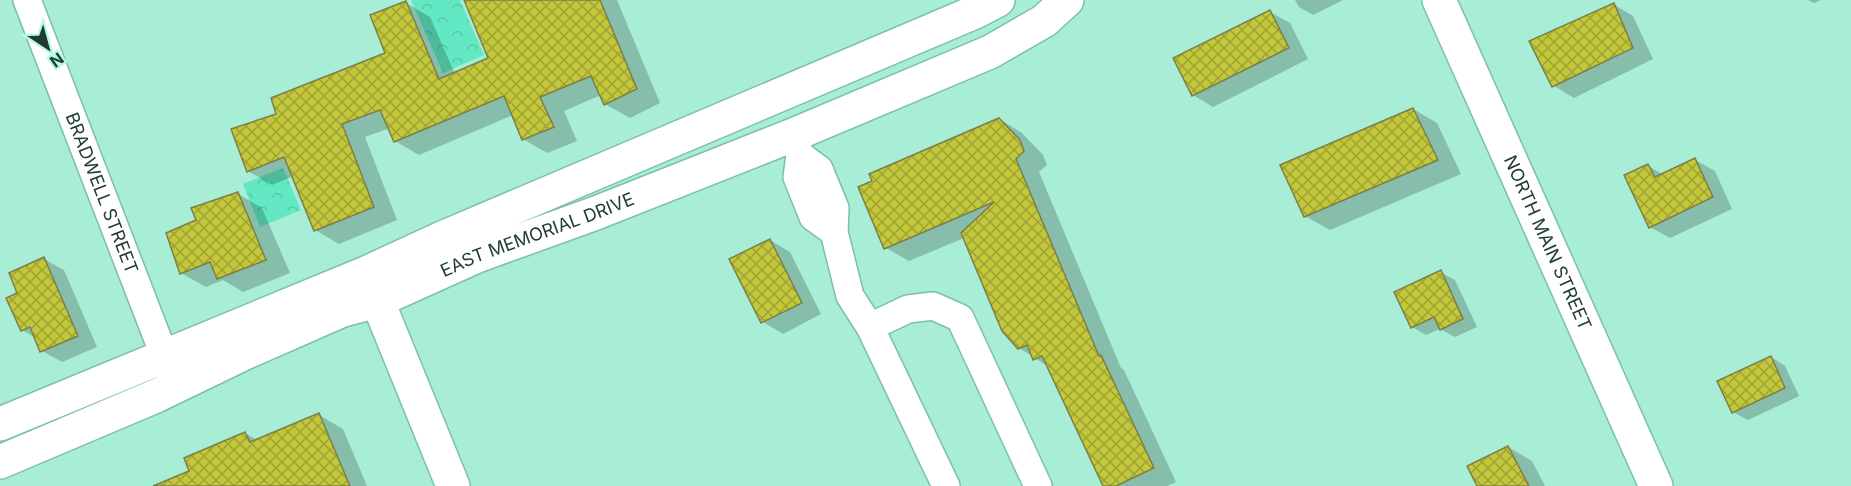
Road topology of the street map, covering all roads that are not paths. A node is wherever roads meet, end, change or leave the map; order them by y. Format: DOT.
graph roads {
  1 [pos="27,0"];
  2 [pos="998,0"];
  3 [pos="1067,0"];
  4 [pos="1439,0"];
  5 [pos="797,145"];
  6 [pos="372,287"];
  7 [pos="870,327"];
  8 [pos="165,355"];
  9 [pos="174,388"];
  10 [pos="0,424"];
  11 [pos="0,462"];
  12 [pos="453,486"];
  13 [pos="946,486"];
  14 [pos="1038,486"];
  15 [pos="1656,486"];
  1 -- 8 [label="street, BRADWELL STREET"];
  2 -- 6 [label="main road, EAST MEMORIAL DRIVE"];
  3 -- 5 [label="main road, EAST MEMORIAL DRIVE"];
  4 -- 15 [label="main road, NORTH MAIN STREET"];
  5 -- 6 [label="main road, EAST MEMORIAL DRIVE"];
  5 -- 7 [label="street"];
  6 -- 8 [label="main road, EAST MEMORIAL DRIVE"];
  6 -- 9 [label="main road, EAST MEMORIAL DRIVE"];
  6 -- 12 [label="main road"];
  7 -- 13 [label="street"];
  7 -- 14 [label="street"];
  8 -- 9 [label="street, BRADWELL STREET"];
  8 -- 10 [label="main road, EAST MEMORIAL DRIVE"];
  9 -- 11 [label="main road, EAST MEMORIAL DRIVE"];
}
